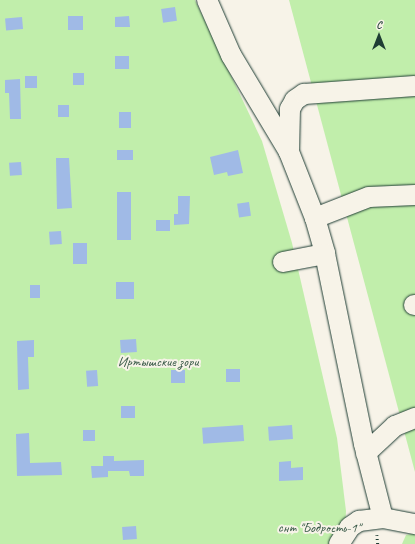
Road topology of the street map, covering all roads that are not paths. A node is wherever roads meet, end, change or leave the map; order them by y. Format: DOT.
graph roads {
  1 [pos="207,0"];
  2 [pos="415,86"];
  3 [pos="289,152"];
  4 [pos="415,195"];
  5 [pos="315,218"];
  6 [pos="325,254"];
  7 [pos="283,262"];
  8 [pos="415,418"];
  9 [pos="366,453"];
  10 [pos="383,518"];
  11 [pos="415,524"];
  12 [pos="339,544"];
  1 -- 3 [label="street"];
  2 -- 3 [label="street"];
  3 -- 5 [label="street"];
  4 -- 5 [label="street"];
  5 -- 6 [label="street"];
  6 -- 7 [label="street"];
  6 -- 9 [label="street"];
  8 -- 9 [label="street"];
  9 -- 10 [label="street"];
  10 -- 11 [label="street"];
  10 -- 12 [label="street"];
}
